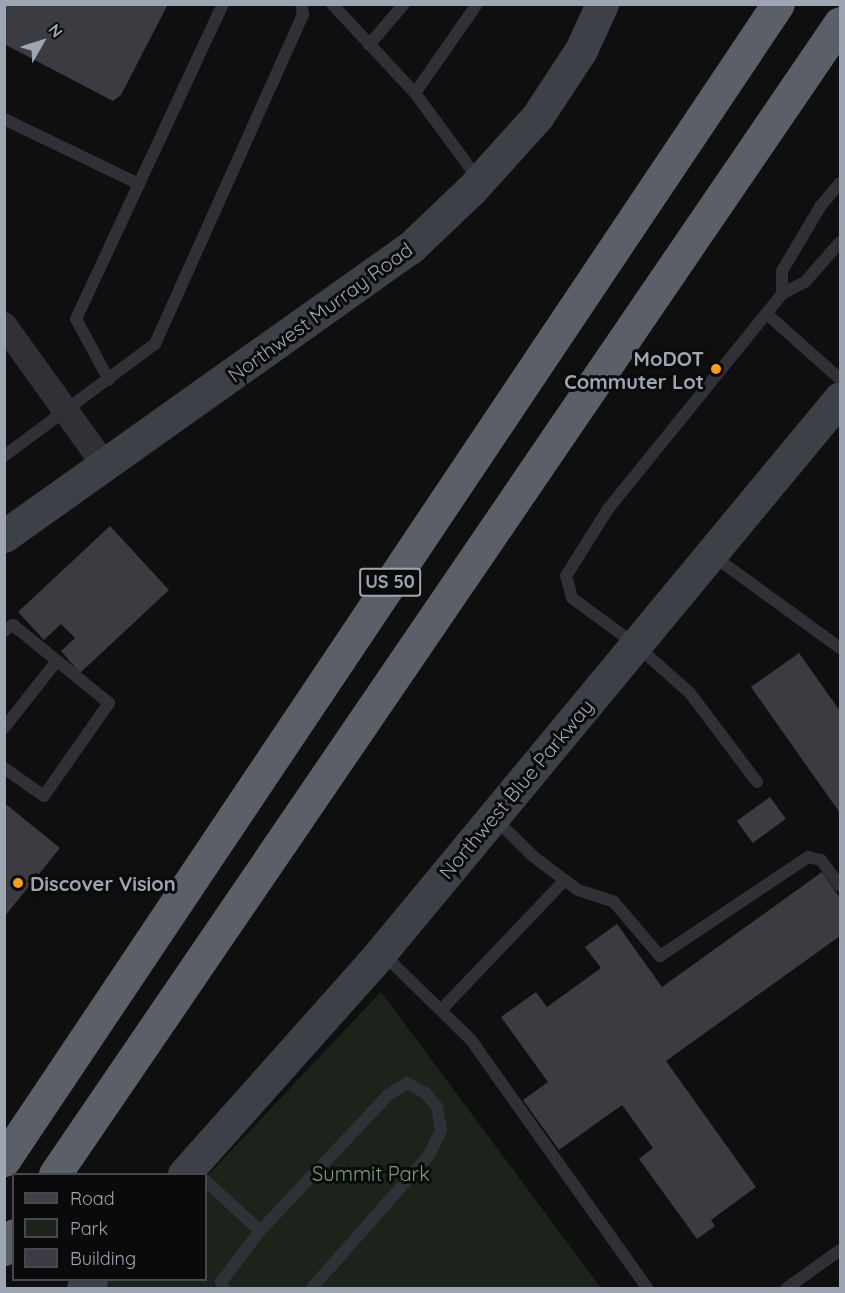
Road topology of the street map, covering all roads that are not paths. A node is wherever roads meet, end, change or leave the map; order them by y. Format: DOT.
graph roads {
  1 [pos="223,4"];
  2 [pos="301,4"];
  3 [pos="332,4"];
  4 [pos="404,4"];
  5 [pos="477,4"];
  6 [pos="602,4"];
  7 [pos="768,4"];
  8 [pos="778,4"];
  9 [pos="840,24"];
  10 [pos="752,40"];
  11 [pos="369,45"];
  12 [pos="415,93"];
  13 [pos="4,119"];
  14 [pos="480,180"];
  15 [pos="840,183"];
  16 [pos="139,184"];
  17 [pos="840,242"];
  18 [pos="782,294"];
  19 [pos="768,315"];
  20 [pos="4,325"];
  21 [pos="840,379"];
  22 [pos="109,380"];
  23 [pos="840,398"];
  24 [pos="66,412"];
  25 [pos="4,456"];
  26 [pos="104,464"];
  27 [pos="4,536"];
  28 [pos="711,554"];
  29 [pos="4,631"];
  30 [pos="636,645"];
  31 [pos="840,648"];
  32 [pos="56,662"];
  33 [pos="4,728"];
  34 [pos="4,768"];
  35 [pos="757,782"];
  36 [pos="493,817"];
  37 [pos="565,880"];
  38 [pos="840,886"];
  39 [pos="381,952"];
  40 [pos="441,1009"];
  41 [pos="4,1160"];
  42 [pos="57,1173"];
  43 [pos="196,1173"];
  44 [pos="207,1185"];
  45 [pos="260,1232"];
  46 [pos="840,1250"];
  47 [pos="224,1288"];
  48 [pos="312,1288"];
  49 [pos="647,1288"];
  50 [pos="787,1288"];
  1 -- 16 [label="lane"];
  2 -- 22 [label="lane"];
  3 -- 11 [label="lane"];
  4 -- 11 [label="lane"];
  5 -- 12 [label="lane"];
  6 -- 14 [label="street, Northwest Murray Road"];
  7 -- 10 [label="highway"];
  8 -- 10 [label="highway, US 50"];
  9 -- 42 [label="highway, US 50"];
  10 -- 41 [label="highway, US 50"];
  11 -- 12 [label="lane"];
  12 -- 14 [label="lane"];
  13 -- 16 [label="lane"];
  14 -- 26 [label="street, Northwest Murray Road"];
  15 -- 18 [label="lane"];
  16 -- 22 [label="lane"];
  17 -- 18 [label="lane"];
  18 -- 19 [label="lane"];
  19 -- 21 [label="lane"];
  19 -- 30 [label="lane"];
  20 -- 24 [label="street"];
  22 -- 24 [label="lane"];
  23 -- 28 [label="street, Northwest Blue Parkway"];
  24 -- 25 [label="lane"];
  24 -- 26 [label="street"];
  26 -- 27 [label="street, Northwest Murray Road"];
  28 -- 30 [label="street, Northwest Blue Parkway"];
  28 -- 31 [label="lane"];
  29 -- 32 [label="lane"];
  30 -- 35 [label="lane"];
  30 -- 36 [label="street, Northwest Blue Parkway"];
  32 -- 33 [label="lane"];
  32 -- 34 [label="lane"];
  36 -- 37 [label="lane"];
  36 -- 39 [label="street, Northwest Blue Parkway"];
  37 -- 38 [label="lane"];
  37 -- 40 [label="lane"];
  39 -- 40 [label="lane"];
  39 -- 43 [label="street, Northwest Blue Parkway"];
  40 -- 49 [label="lane"];
  44 -- 45 [label="lane"];
  45 -- 47 [label="lane"];
  45 -- 48 [label="lane"];
  46 -- 50 [label="lane"];
}
